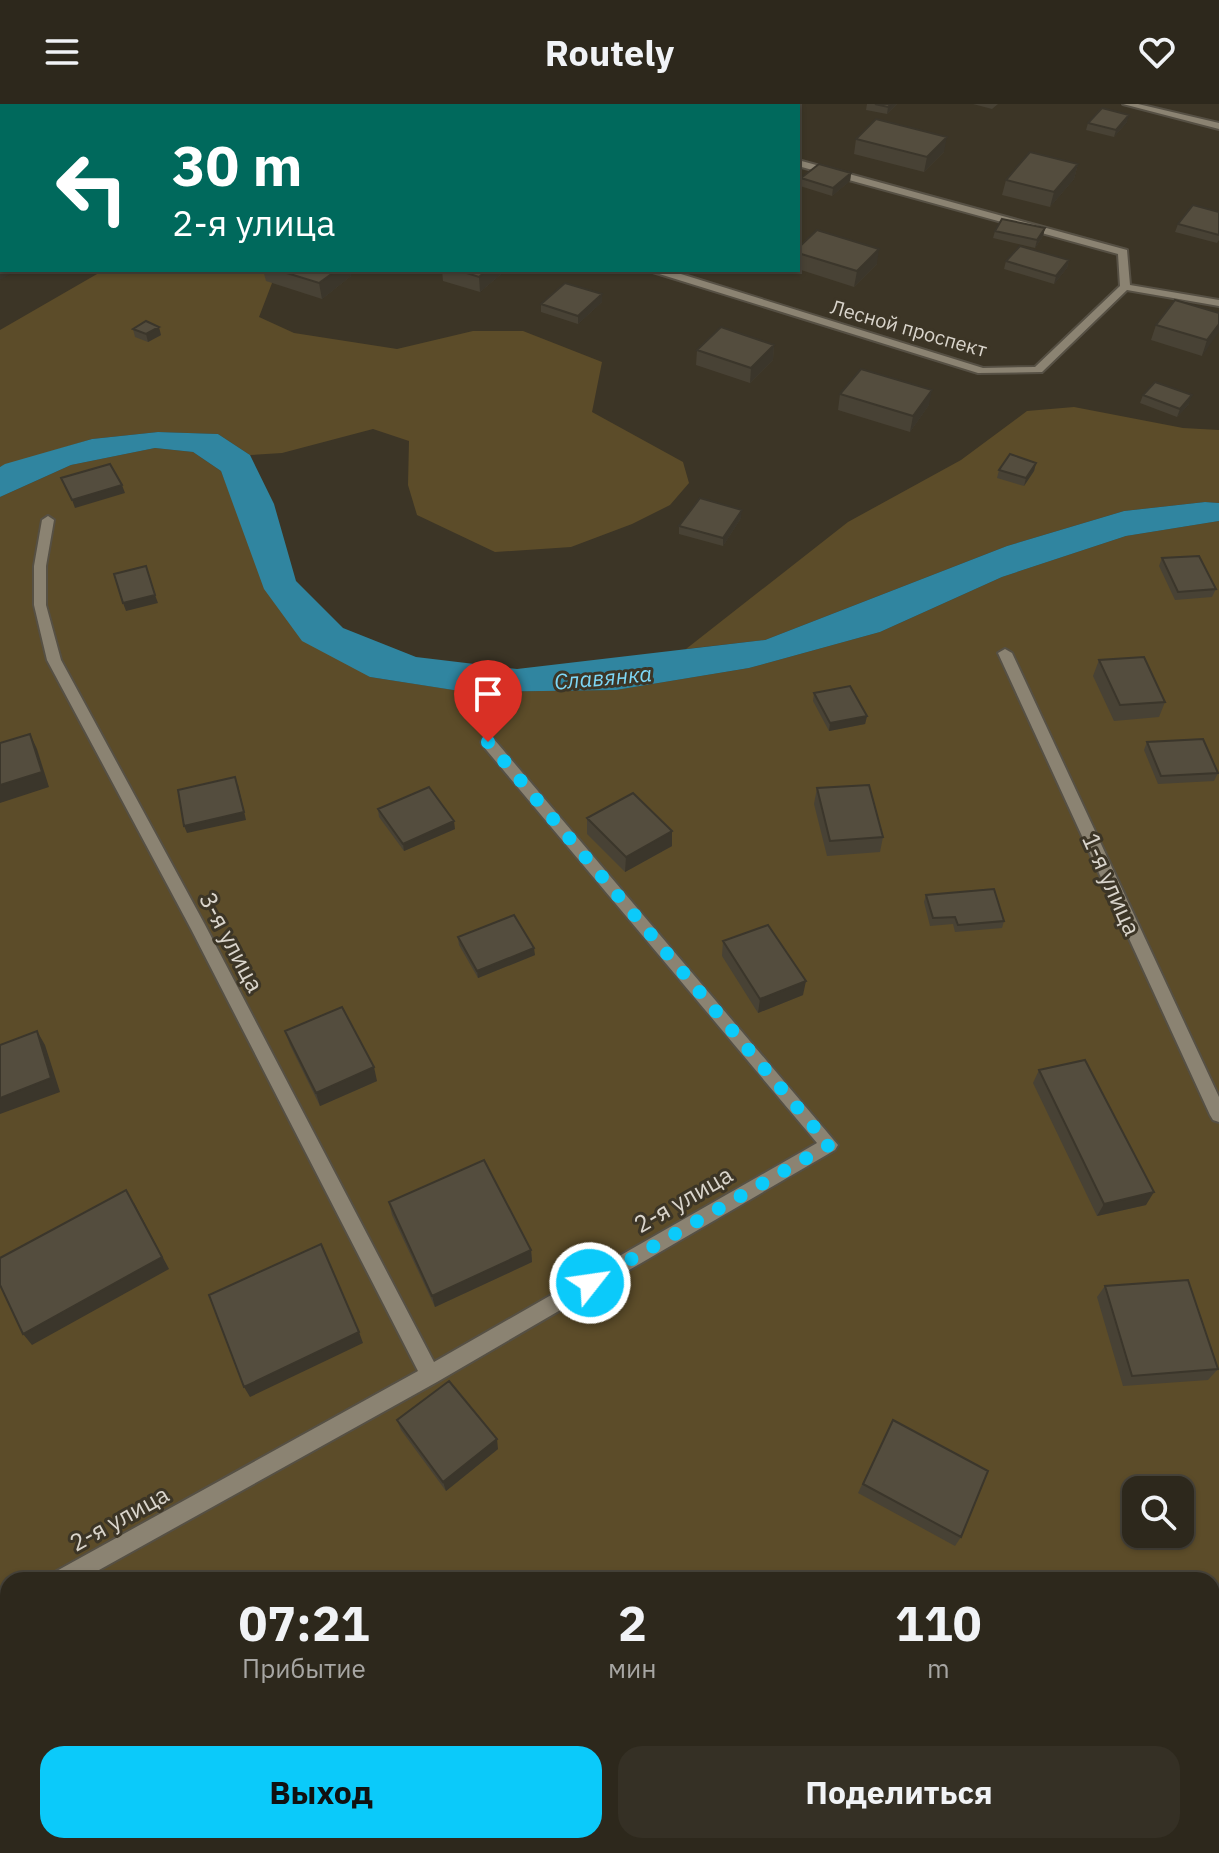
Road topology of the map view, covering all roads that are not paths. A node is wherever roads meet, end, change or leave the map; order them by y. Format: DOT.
graph roads {
  1 [pos="1127,104"];
  2 [pos="1219,126"];
  3 [pos="800,164"];
  4 [pos="663,272"];
  5 [pos="1125,287"];
  6 [pos="1219,303"];
  7 [pos="48,520"];
  8 [pos="1005,653"];
  9 [pos="488,742"];
  10 [pos="1219,1115"];
  11 [pos="430,1375"];
  12 [pos="74,1572"];
  1 -- 2 [label="street"];
  3 -- 5 [label="street"];
  4 -- 5 [label="street, Лесной проспект"];
  5 -- 6 [label="street"];
  7 -- 11 [label="street, 3-я улица"];
  8 -- 10 [label="street, 1-я улица"];
  9 -- 11 [label="street, 2-я улица"];
  11 -- 12 [label="street, 2-я улица"];
}
